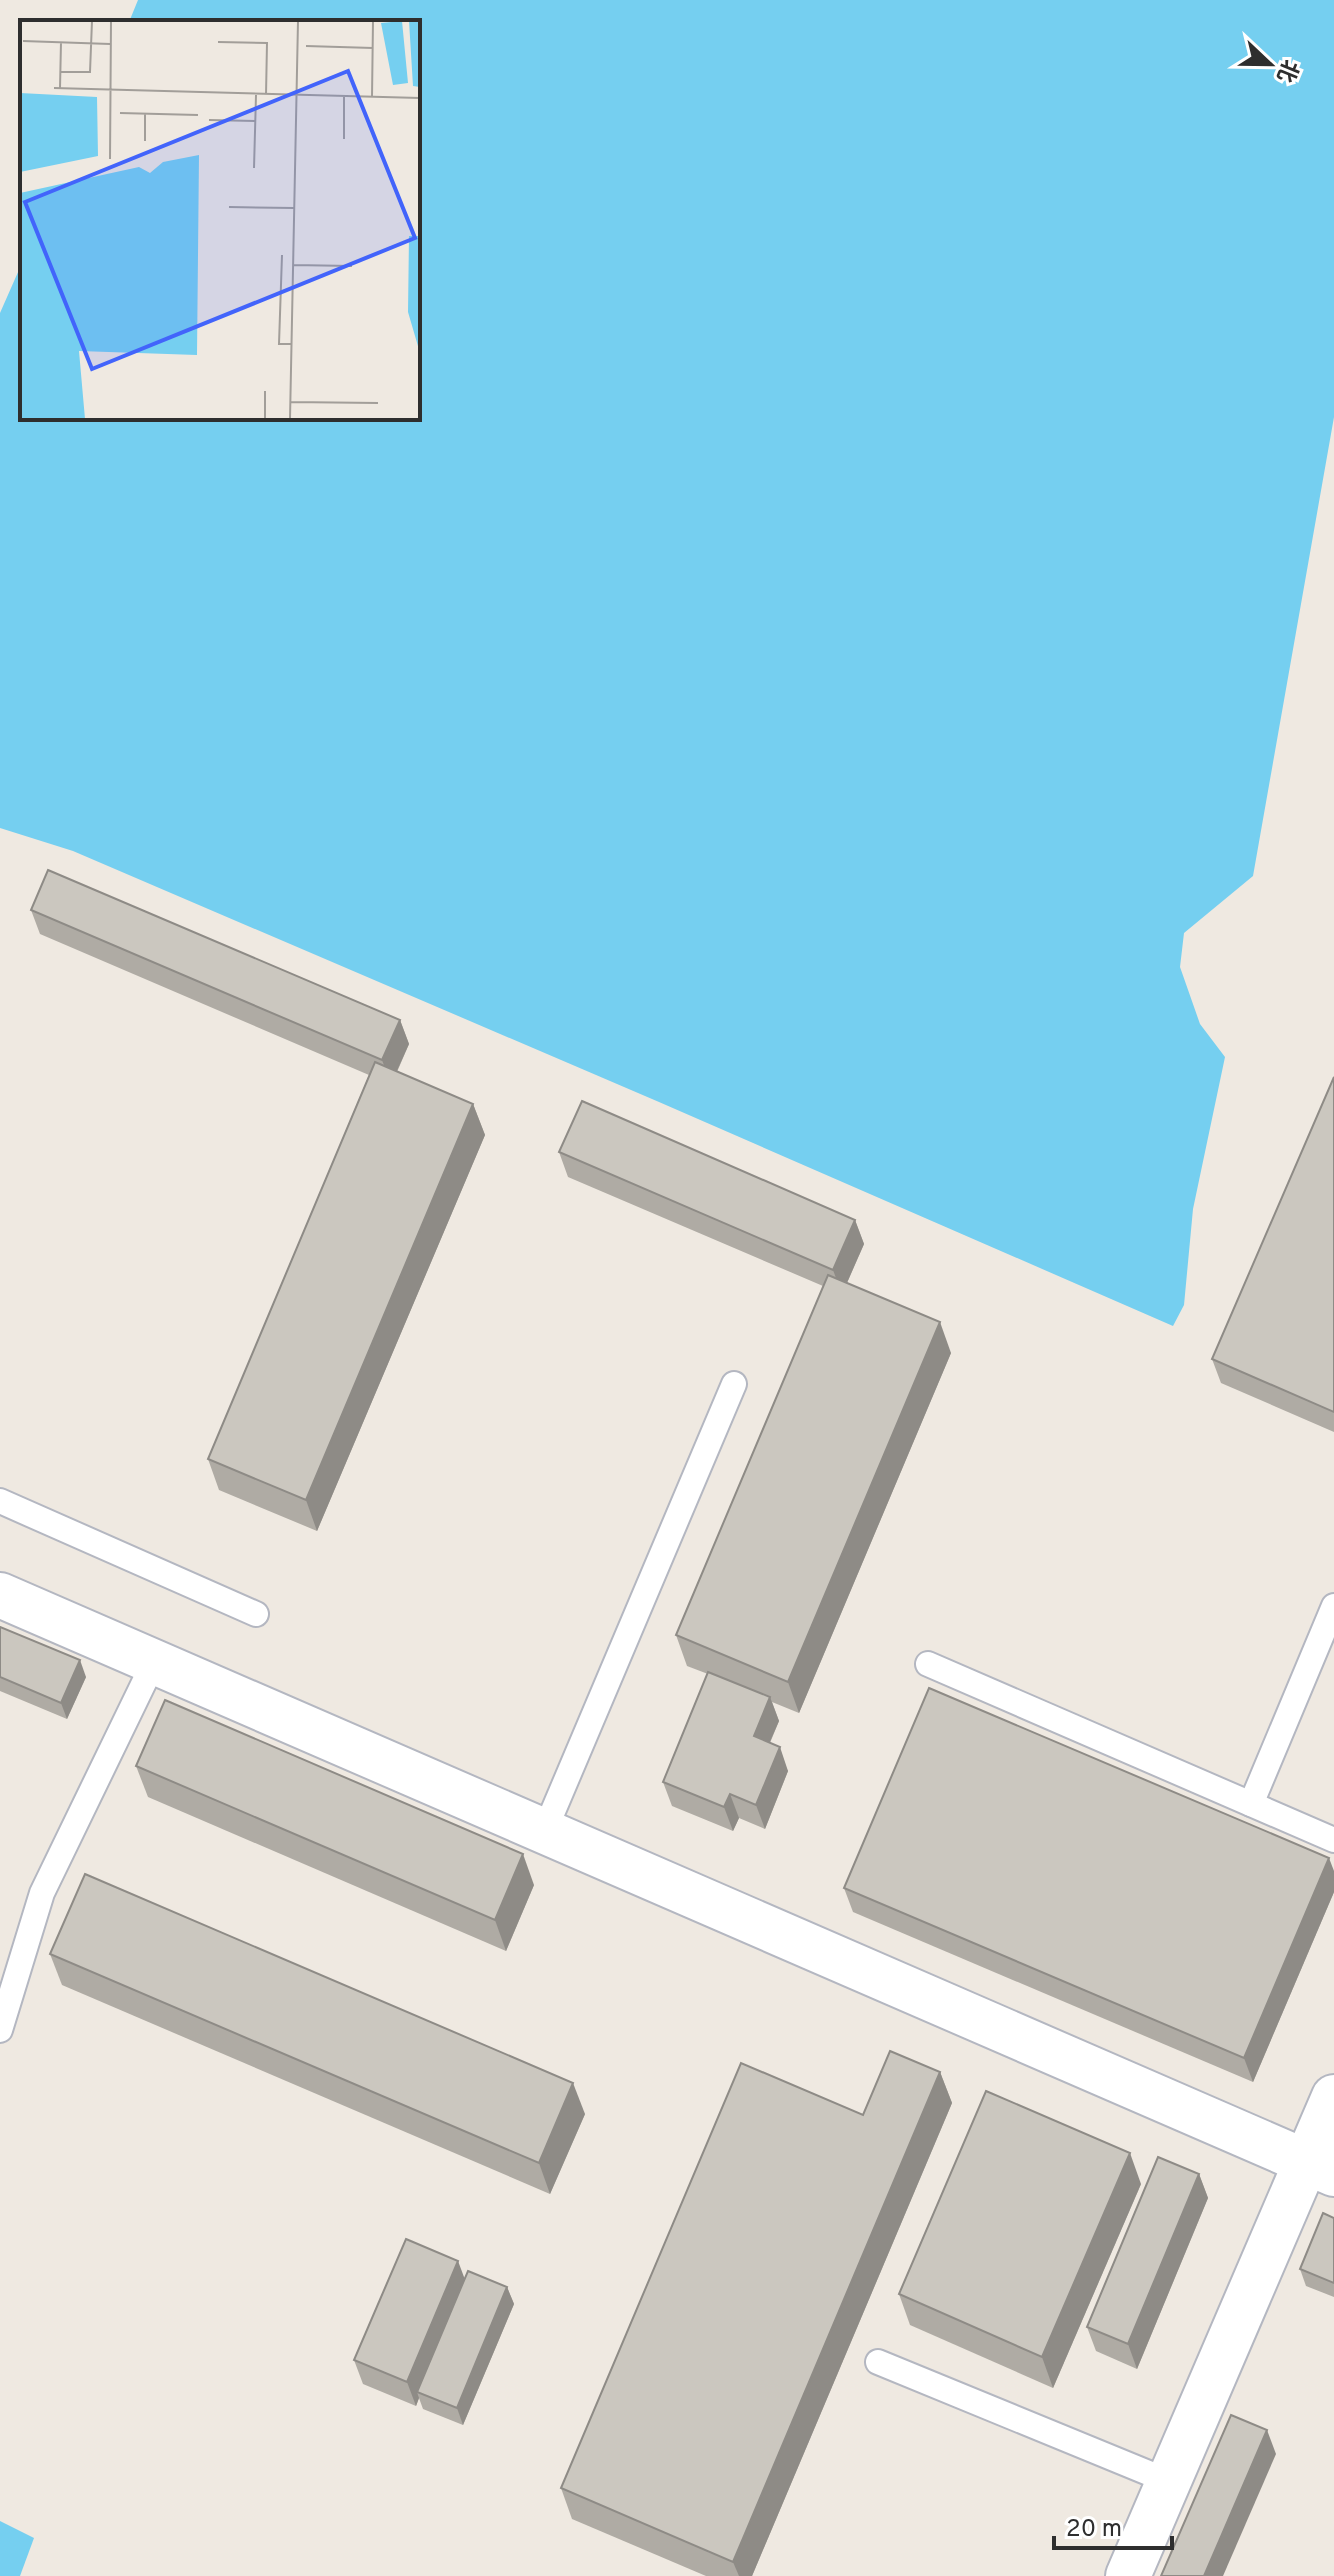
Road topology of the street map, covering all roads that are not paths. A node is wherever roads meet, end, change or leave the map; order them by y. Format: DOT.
graph roads {
  1 [pos="734,1384"];
  2 [pos="0,1501"];
  3 [pos="0,1595"];
  4 [pos="1334,1606"];
  5 [pos="256,1614"];
  6 [pos="154,1662"];
  7 [pos="928,1664"];
  8 [pos="1251,1804"];
  9 [pos="545,1830"];
  10 [pos="1334,1840"];
  11 [pos="0,2030"];
  12 [pos="1334,2097"];
  13 [pos="1320,2168"];
  14 [pos="878,2362"];
  15 [pos="1168,2481"];
  16 [pos="1128,2576"];
  1 -- 9 [label="lane"];
  2 -- 5 [label="lane"];
  3 -- 6 [label="street"];
  4 -- 8 [label="lane"];
  6 -- 9 [label="street"];
  6 -- 11 [label="lane"];
  7 -- 8 [label="lane"];
  8 -- 10 [label="lane"];
  9 -- 13 [label="street"];
  12 -- 13 [label="street"];
  13 -- 15 [label="street"];
  14 -- 15 [label="lane"];
  15 -- 16 [label="street"];
}
